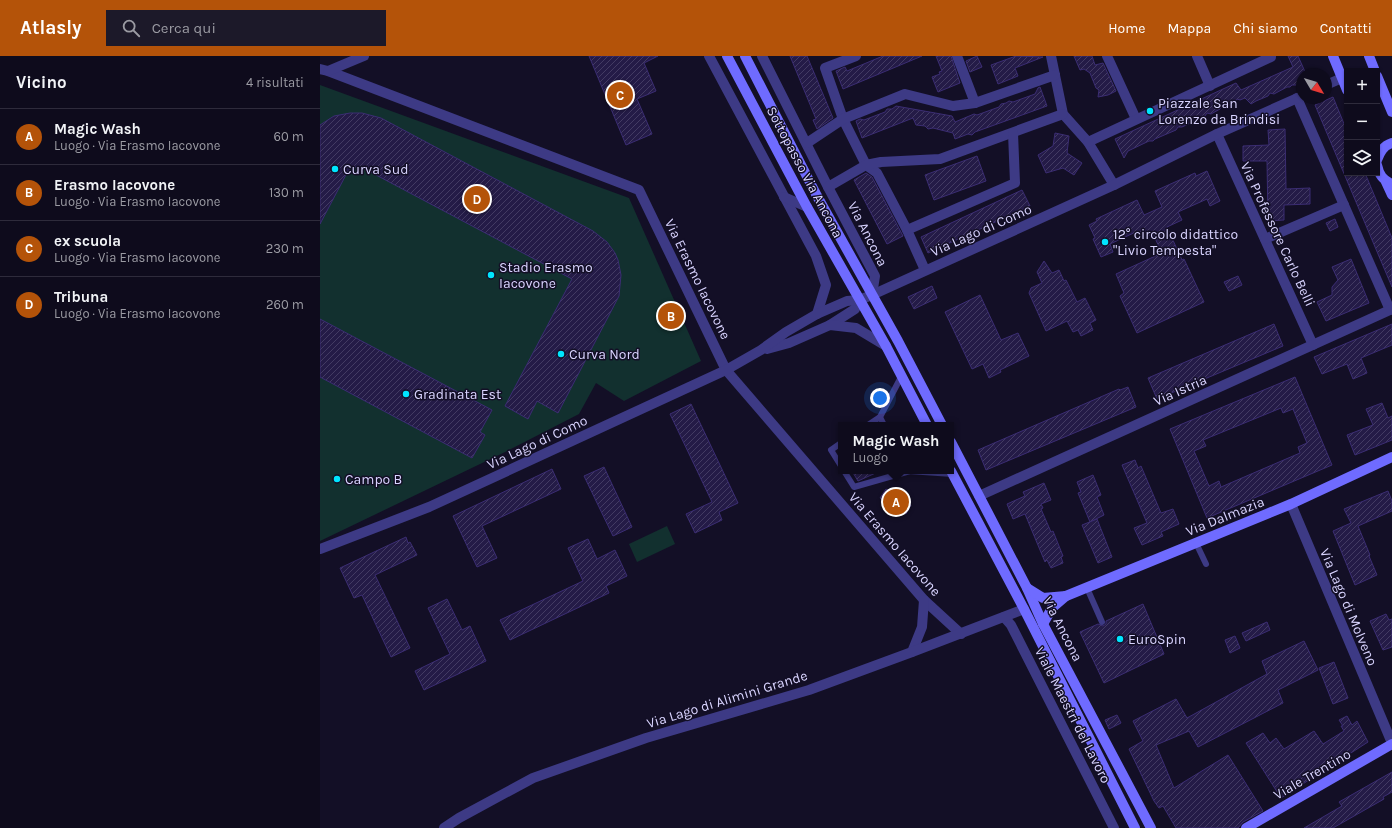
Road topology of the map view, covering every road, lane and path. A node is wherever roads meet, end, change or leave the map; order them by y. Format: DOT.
graph roads {
  1 [pos="364,56"];
  2 [pos="709,56"];
  3 [pos="727,56"];
  4 [pos="745,56"];
  5 [pos="762,56"];
  6 [pos="856,56"];
  7 [pos="957,56"];
  8 [pos="1051,56"];
  9 [pos="1108,56"];
  10 [pos="1197,56"];
  11 [pos="1271,56"];
  12 [pos="1333,56"];
  13 [pos="1368,56"];
  14 [pos="1374,68"];
  15 [pos="324,70"];
  16 [pos="1055,75"];
  17 [pos="1342,78"];
  18 [pos="1332,82"];
  19 [pos="1344,83"];
  20 [pos="1380,83"];
  21 [pos="1210,86"];
  22 [pos="1296,98"];
  23 [pos="975,103"];
  24 [pos="1302,104"];
  25 [pos="1392,112"];
  26 [pos="1063,114"];
  27 [pos="843,119"];
  28 [pos="1136,119"];
  29 [pos="1013,133"];
  30 [pos="1217,134"];
  31 [pos="1088,142"];
  32 [pos="807,143"];
  33 [pos="1392,143"];
  34 [pos="1380,152"];
  35 [pos="866,165"];
  36 [pos="1380,175"];
  37 [pos="1389,183"];
  38 [pos="827,184"];
  39 [pos="1114,185"];
  40 [pos="1392,195"];
  41 [pos="817,196"];
  42 [pos="784,197"];
  43 [pos="1344,205"];
  44 [pos="807,207"];
  45 [pos="907,230"];
  46 [pos="1265,239"];
  47 [pos="925,270"];
  48 [pos="872,295"];
  49 [pos="859,300"];
  50 [pos="1391,309"];
  51 [pos="817,314"];
  52 [pos="830,325"];
  53 [pos="1313,345"];
  54 [pos="886,346"];
  55 [pos="761,350"];
  56 [pos="726,370"];
  57 [pos="901,377"];
  58 [pos="880,417"];
  59 [pos="872,422"];
  60 [pos="882,422"];
  61 [pos="925,422"];
  62 [pos="940,422"];
  63 [pos="838,445"];
  64 [pos="954,448"];
  65 [pos="1392,457"];
  66 [pos="838,461"];
  67 [pos="846,474"];
  68 [pos="899,474"];
  69 [pos="953,474"];
  70 [pos="979,496"];
  71 [pos="1291,504"];
  72 [pos="1196,543"];
  73 [pos="320,549"];
  74 [pos="1206,564"];
  75 [pos="1027,588"];
  76 [pos="1087,588"];
  77 [pos="1066,596"];
  78 [pos="924,600"];
  79 [pos="1024,609"];
  80 [pos="1004,617"];
  81 [pos="1102,622"];
  82 [pos="1043,624"];
  83 [pos="961,634"];
  84 [pos="912,652"];
  85 [pos="1392,743"];
  86 [pos="444,828"];
  87 [pos="1114,828"];
  88 [pos="1136,828"];
  89 [pos="1151,828"];
  90 [pos="1246,828"];
  1 -- 15 [label="street"];
  2 -- 42 [label="street"];
  3 -- 44 [label="street, Sottopasso Via Ancona"];
  4 -- 41 [label="street, Sottopasso Via Ancona"];
  5 -- 32 [label="street, Via Ancona"];
  6 -- 27 [label="street"];
  7 -- 23 [label="street"];
  8 -- 16 [label="street"];
  9 -- 28 [label="street"];
  10 -- 21 [label="street"];
  11 -- 21 [label="street"];
  12 -- 17 [label="street"];
  13 -- 14 [label="street"];
  15 -- 56 [label="street, Via Erasmo Iacovone"];
  16 -- 23 [label="street"];
  16 -- 26 [label="street"];
  17 -- 18 [label="street"];
  17 -- 19 [label="street"];
  20 -- 25 [label="street"];
  21 -- 28 [label="street"];
  22 -- 30 [label="street, Via Lago di Como"];
  23 -- 27 [label="street"];
  24 -- 43 [label="street"];
  26 -- 29 [label="street"];
  26 -- 31 [label="street"];
  27 -- 32 [label="street"];
  27 -- 35 [label="street"];
  28 -- 31 [label="street"];
  29 -- 35 [label="street"];
  29 -- 45 [label="street, Via Lago di Como"];
  30 -- 39 [label="street, Via Lago di Como"];
  30 -- 46 [label="street, Via Professore Carlo Belli"];
  31 -- 39 [label="street"];
  32 -- 38 [label="street, Via Ancona"];
  33 -- 34 [label="street"];
  35 -- 38 [label="street"];
  35 -- 45 [label="street"];
  36 -- 37 [label="street"];
  37 -- 40 [label="street"];
  38 -- 41 [label="street"];
  38 -- 48 [label="street, Via Ancona"];
  39 -- 47 [label="street, Via Lago di Como"];
  41 -- 48 [label="street, Sottopasso Via Ancona"];
  42 -- 44 [label="street"];
  42 -- 51 [label="street"];
  43 -- 46 [label="street"];
  43 -- 50 [label="street"];
  44 -- 49 [label="street, Sottopasso Via Ancona"];
  45 -- 47 [label="street"];
  46 -- 53 [label="street, Via Professore Carlo Belli"];
  47 -- 48 [label="street, Via Lago di Como"];
  48 -- 49 [label="street, Via Lago di Como"];
  48 -- 62 [label="street"];
  49 -- 51 [label="street, Via Lago di Como"];
  49 -- 52 [label="street, Via Lago di Como"];
  49 -- 54 [label="street"];
  50 -- 53 [label="street, Via Istria"];
  51 -- 55 [label="street, Via Lago di Como"];
  52 -- 54 [label="street"];
  52 -- 55 [label="street, Via Lago di Como"];
  53 -- 70 [label="street, Via Istria"];
  54 -- 57 [label="street"];
  55 -- 56 [label="street, Via Lago di Como"];
  56 -- 73 [label="street, Via Lago di Como"];
  56 -- 78 [label="street, Via Erasmo Iacovone"];
  57 -- 58 [label="lane"];
  57 -- 61 [label="street"];
  58 -- 59 [label="lane"];
  58 -- 60 [label="lane"];
  63 -- 66 [label="lane"];
  64 -- 70 [label="street, Via Ancona"];
  65 -- 71 [label="street, Via Dalmazia"];
  67 -- 68 [label="lane"];
  69 -- 79 [label="street, Via Ancona"];
  70 -- 75 [label="street, Via Ancona"];
  71 -- 72 [label="street, Via Dalmazia"];
  71 -- 85 [label="street, Via Lago di Molveno"];
  72 -- 74 [label="lane"];
  72 -- 76 [label="street, Via Dalmazia"];
  75 -- 77 [label="street, Via Dalmazia"];
  75 -- 82 [label="street, Via Ancona"];
  76 -- 77 [label="street, Via Dalmazia"];
  76 -- 81 [label="lane"];
  77 -- 82 [label="street, Via Dalmazia"];
  78 -- 83 [label="street, Via Erasmo Iacovone"];
  78 -- 84 [label="street"];
  79 -- 80 [label="street, Via Lago di Alimini Grande"];
  79 -- 88 [label="street, Via Ancona"];
  80 -- 83 [label="street, Via Lago di Alimini Grande"];
  80 -- 87 [label="street, Viale Maestri del Lavoro"];
  82 -- 89 [label="street, Via Ancona"];
  83 -- 84 [label="street, Via Lago di Alimini Grande"];
  84 -- 86 [label="street, Via Lago di Alimini Grande"];
  85 -- 90 [label="street, Viale Trentino"];
}
